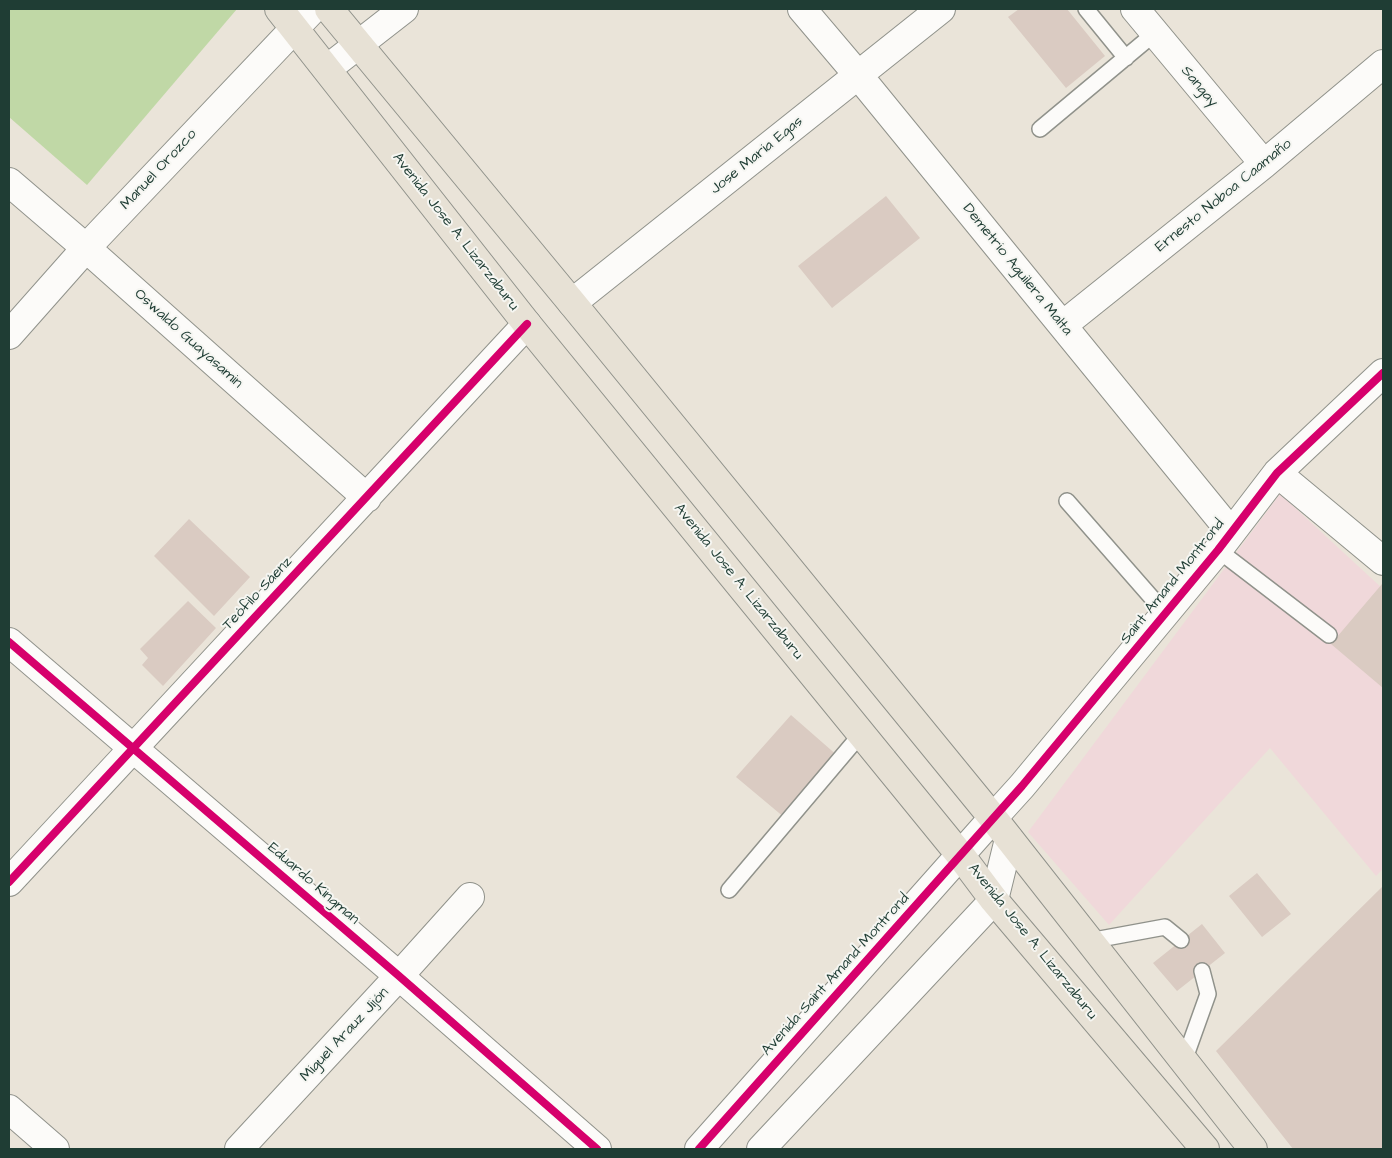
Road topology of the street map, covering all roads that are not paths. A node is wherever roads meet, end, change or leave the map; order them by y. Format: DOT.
graph roads {
  1 [pos="329,9"];
  2 [pos="404,9"];
  3 [pos="802,9"];
  4 [pos="941,9"];
  5 [pos="1086,9"];
  6 [pos="1135,9"];
  7 [pos="295,15"];
  8 [pos="1155,33"];
  9 [pos="359,45"];
  10 [pos="1126,58"];
  11 [pos="1383,64"];
  12 [pos="327,69"];
  13 [pos="858,75"];
  14 [pos="1040,129"];
  15 [pos="1264,164"];
  16 [pos="9,182"];
  17 [pos="86,248"];
  18 [pos="572,303"];
  19 [pos="527,324"];
  20 [pos="1063,325"];
  21 [pos="9,336"];
  22 [pos="1383,373"];
  23 [pos="1277,473"];
  24 [pos="367,498"];
  25 [pos="1067,500"];
  26 [pos="1224,541"];
  27 [pos="1383,561"];
  28 [pos="1166,614"];
  29 [pos="1329,635"];
  30 [pos="9,642"];
  31 [pos="861,734"];
  32 [pos="133,747"];
  33 [pos="1022,786"];
  34 [pos="993,818"];
  35 [pos="1009,839"];
  36 [pos="961,856"];
  37 [pos="9,882"];
  38 [pos="729,890"];
  39 [pos="470,897"];
  40 [pos="994,900"];
  41 [pos="1181,940"];
  42 [pos="1090,941"];
  43 [pos="1202,971"];
  44 [pos="399,976"];
  45 [pos="1184,1061"];
  46 [pos="9,1109"];
  47 [pos="55,1149"];
  48 [pos="239,1149"];
  49 [pos="598,1149"];
  50 [pos="699,1149"];
  51 [pos="761,1149"];
  52 [pos="1205,1149"];
  53 [pos="1253,1149"];
  1 -- 9 [label="main road"];
  2 -- 9 [label="street"];
  3 -- 13 [label="street, Demetrio Aguilera Malta"];
  4 -- 13 [label="street, Jose Maria Egas"];
  5 -- 10 [label="lane"];
  6 -- 8 [label="street, Sangay"];
  7 -- 12 [label="main road, Avenida Jose A. Lizarzaburu"];
  7 -- 17 [label="street, Manuel Orozco"];
  8 -- 10 [label="lane"];
  8 -- 15 [label="street, Sangay"];
  9 -- 12 [label="street"];
  9 -- 18 [label="main road"];
  10 -- 14 [label="lane"];
  11 -- 15 [label="street, Ernesto Noboa Caamaño"];
  12 -- 19 [label="main road, Avenida Jose A. Lizarzaburu"];
  13 -- 18 [label="street, Jose Maria Egas"];
  13 -- 20 [label="street, Demetrio Aguilera Malta"];
  15 -- 20 [label="street, Ernesto Noboa Caamaño"];
  16 -- 17 [label="street, Oswaldo Guayasamin"];
  17 -- 21 [label="street, Manuel Orozco"];
  17 -- 24 [label="street, Oswaldo Guayasamin"];
  18 -- 34 [label="main road"];
  19 -- 24 [label="street, Teófilo Sáenz"];
  19 -- 31 [label="main road, Avenida Jose A. Lizarzaburu"];
  20 -- 26 [label="street, Demetrio Aguilera Malta"];
  22 -- 23 [label="street, Saint Amand Montrond"];
  23 -- 26 [label="street, Saint Amand Montrond"];
  23 -- 27 [label="street"];
  24 -- 32 [label="street, Teófilo Sáenz"];
  25 -- 28 [label="lane"];
  26 -- 28 [label="street, Saint Amand Montrond"];
  26 -- 29 [label="lane"];
  28 -- 33 [label="street, Saint Amand Montrond"];
  30 -- 32 [label="street, Eduardo Kingman"];
  31 -- 36 [label="main road, Avenida Jose A. Lizarzaburu"];
  31 -- 38 [label="lane"];
  32 -- 37 [label="street, Teófilo Sáenz"];
  32 -- 44 [label="street, Eduardo Kingman"];
  33 -- 34 [label="street, Saint Amand Montrond"];
  33 -- 35 [label="street, Saint Amand Montrond"];
  34 -- 35 [label="main road"];
  34 -- 36 [label="street, Avenida Saint Amand Montrond"];
  35 -- 40 [label="street"];
  35 -- 42 [label="main road"];
  36 -- 40 [label="main road, Avenida Jose A. Lizarzaburu"];
  36 -- 50 [label="street, Avenida Saint Amand Montrond"];
  39 -- 44 [label="street, Miguel Arauz Jijón"];
  40 -- 51 [label="street"];
  40 -- 52 [label="main road, Avenida Jose A. Lizarzaburu"];
  41 -- 42 [label="lane"];
  42 -- 45 [label="main road"];
  43 -- 45 [label="lane"];
  44 -- 48 [label="street, Miguel Arauz Jijón"];
  44 -- 49 [label="street, Eduardo Kingman"];
  45 -- 53 [label="main road"];
  46 -- 47 [label="street"];
}
